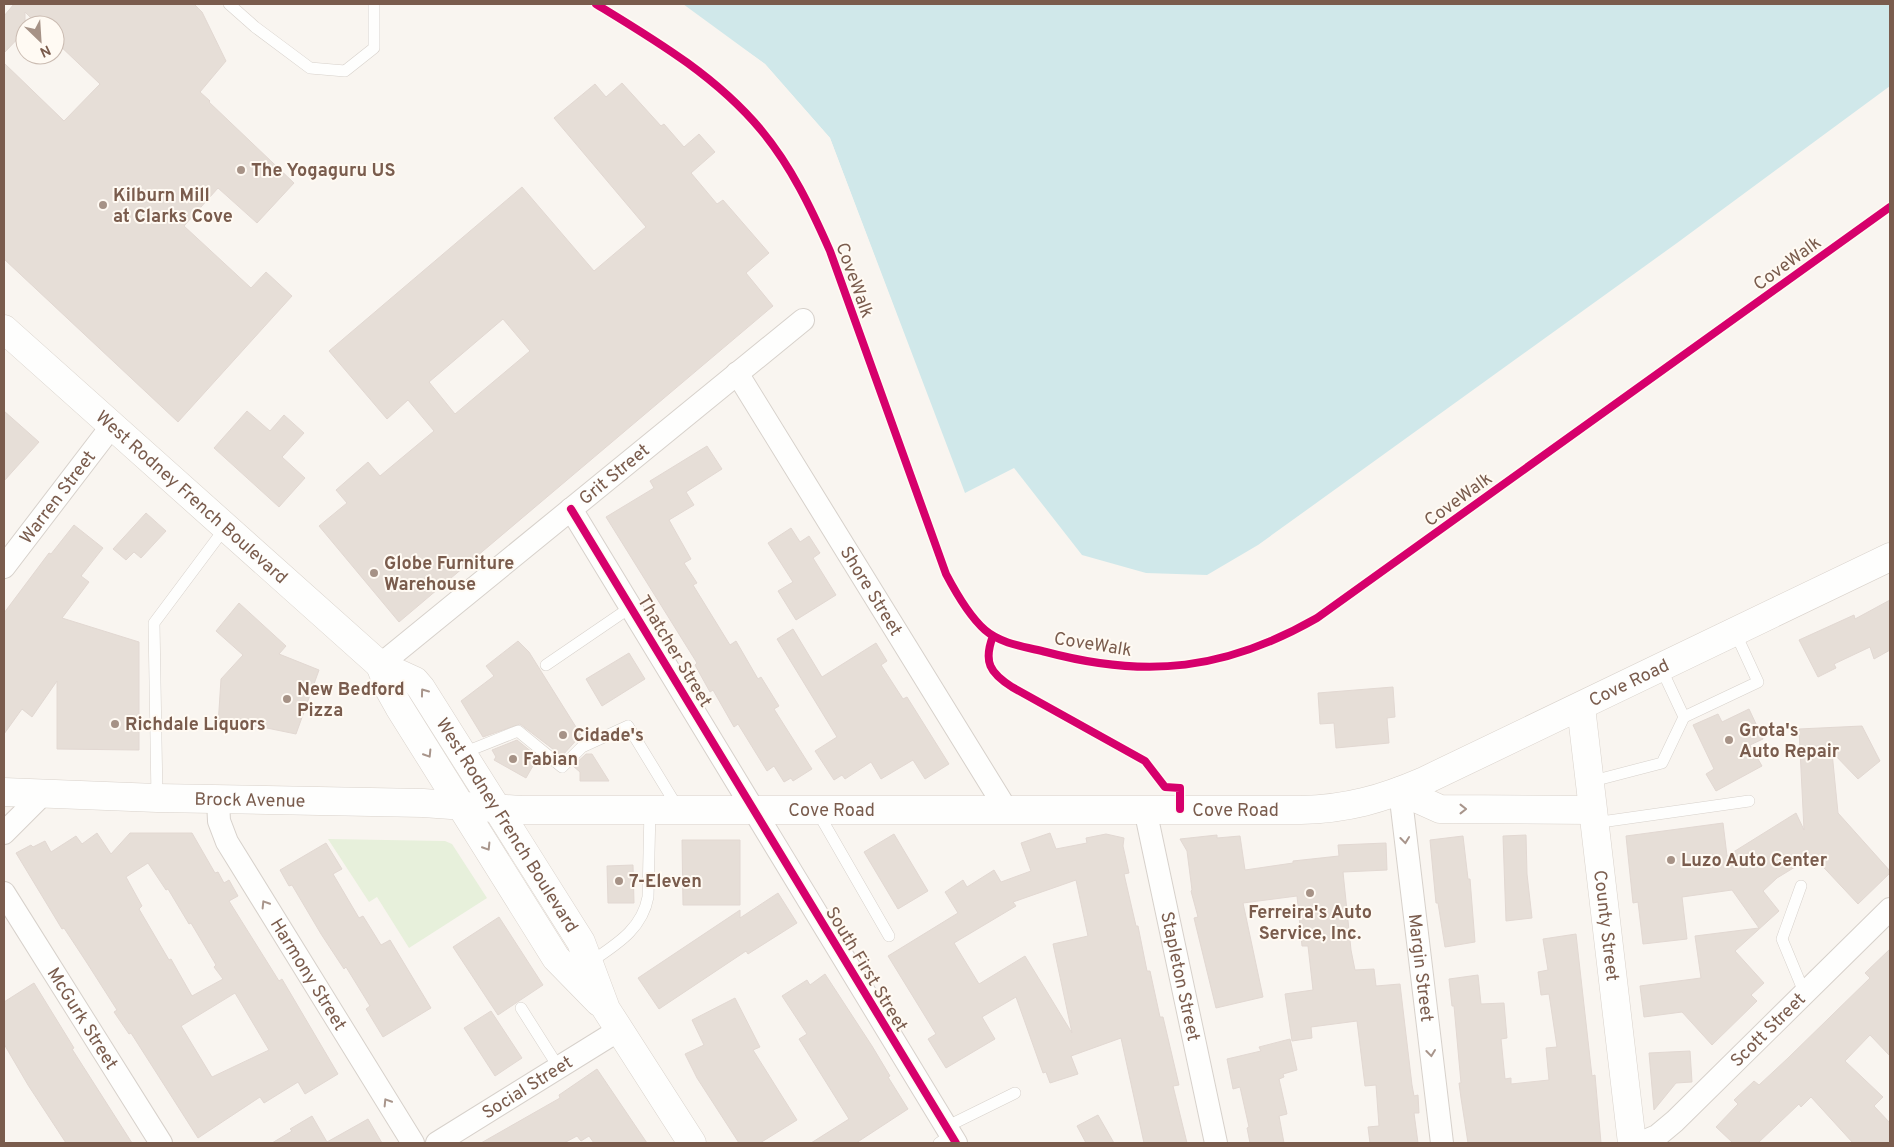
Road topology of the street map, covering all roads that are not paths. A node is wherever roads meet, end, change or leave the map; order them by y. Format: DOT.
graph roads {
  1 [pos="229,4"];
  2 [pos="374,4"];
  3 [pos="803,320"];
  4 [pos="4,329"];
  5 [pos="737,373"];
  6 [pos="111,427"];
  7 [pos="571,509"];
  8 [pos="225,528"];
  9 [pos="1890,557"];
  10 [pos="4,567"];
  11 [pos="630,607"];
  12 [pos="1735,632"];
  13 [pos="380,665"];
  14 [pos="546,665"];
  15 [pos="1661,668"];
  16 [pos="1581,707"];
  17 [pos="1684,717"];
  18 [pos="462,753"];
  19 [pos="1589,782"];
  20 [pos="1400,791"];
  21 [pos="4,792"];
  22 [pos="44,793"];
  23 [pos="157,798"];
  24 [pos="218,800"];
  25 [pos="1749,801"];
  26 [pos="461,805"];
  27 [pos="497,807"];
  28 [pos="650,809"];
  29 [pos="679,809"];
  30 [pos="752,809"];
  31 [pos="1006,809"];
  32 [pos="1145,809"];
  33 [pos="816,810"];
  34 [pos="1593,816"];
  35 [pos="4,833"];
  36 [pos="1802,886"];
  37 [pos="4,893"];
  38 [pos="1890,909"];
  39 [pos="890,936"];
  40 [pos="589,963"];
  41 [pos="1804,992"];
  42 [pos="521,1008"];
  43 [pos="612,1020"];
  44 [pos="559,1068"];
  45 [pos="1015,1093"];
  46 [pos="948,1137"];
  47 [pos="161,1143"];
  48 [pos="413,1143"];
  49 [pos="437,1143"];
  50 [pos="692,1143"];
  51 [pos="1216,1143"];
  52 [pos="1442,1143"];
  53 [pos="1632,1143"];
  54 [pos="1640,1143"];
  1 -- 2 [label="lane"];
  3 -- 5 [label="street, Grit Street"];
  4 -- 6 [label="main road, West Rodney French Boulevard"];
  5 -- 7 [label="street, Grit Street"];
  5 -- 31 [label="street, Shore Street"];
  6 -- 8 [label="main road, West Rodney French Boulevard"];
  6 -- 10 [label="street, Warren Street"];
  7 -- 11 [label="street, Thatcher Street"];
  7 -- 13 [label="street, Grit Street"];
  8 -- 13 [label="main road, West Rodney French Boulevard"];
  8 -- 23 [label="lane"];
  9 -- 12 [label="main road, Cove Road"];
  11 -- 14 [label="lane"];
  11 -- 30 [label="street, Thatcher Street"];
  12 -- 15 [label="main road, Cove Road"];
  12 -- 17 [label="lane"];
  18 -- 13 [label="main road, West Rodney French Boulevard, one-way"];
  13 -- 26 [label="main road, West Rodney French Boulevard, one-way"];
  15 -- 16 [label="main road, Cove Road"];
  15 -- 17 [label="lane"];
  16 -- 19 [label="main road, County Street"];
  16 -- 20 [label="main road, Cove Road"];
  17 -- 19 [label="lane"];
  18 -- 27 [label="main road, West Rodney French Boulevard"];
  18 -- 29 [label="lane"];
  19 -- 34 [label="main road, County Street"];
  20 -- 32 [label="main road, Cove Road"];
  20 -- 34 [label="main road, one-way"];
  20 -- 52 [label="street, Margin Street, one-way"];
  21 -- 22 [label="main road, Brock Avenue"];
  22 -- 23 [label="main road, Brock Avenue"];
  22 -- 35 [label="street"];
  23 -- 24 [label="main road, Brock Avenue"];
  24 -- 26 [label="main road, Brock Avenue"];
  48 -- 24 [label="street, Harmony Street, one-way"];
  25 -- 34 [label="lane"];
  26 -- 27 [label="main road, Brock Avenue"];
  26 -- 43 [label="main road, West Rodney French Boulevard, one-way"];
  27 -- 28 [label="main road, Cove Road"];
  27 -- 40 [label="main road, West Rodney French Boulevard"];
  28 -- 29 [label="main road, Cove Road"];
  28 -- 40 [label="lane"];
  29 -- 30 [label="main road, Cove Road"];
  30 -- 33 [label="main road, Cove Road"];
  30 -- 46 [label="street, South First Street"];
  31 -- 32 [label="main road, Cove Road"];
  31 -- 33 [label="main road, Cove Road"];
  32 -- 51 [label="street, Stapleton Street"];
  33 -- 39 [label="lane"];
  34 -- 53 [label="main road, County Street"];
  36 -- 41 [label="lane"];
  37 -- 47 [label="street, McGurk Street"];
  38 -- 41 [label="street, Scott Street"];
  40 -- 43 [label="main road, West Rodney French Boulevard"];
  41 -- 54 [label="street, Scott Street"];
  42 -- 44 [label="lane"];
  43 -- 44 [label="street, Social Street"];
  43 -- 50 [label="main road, West Rodney French Boulevard"];
  44 -- 49 [label="street, Social Street"];
  45 -- 46 [label="lane"];
}
